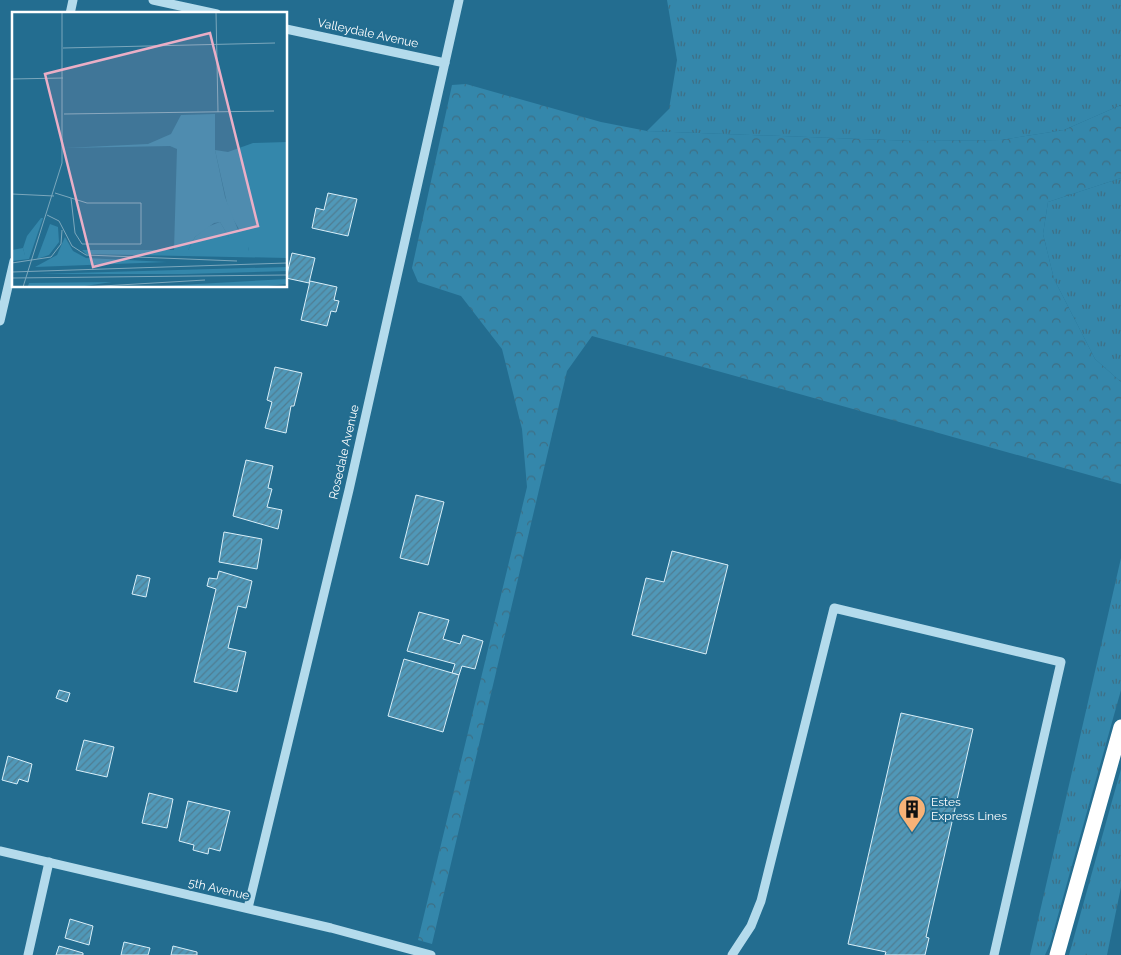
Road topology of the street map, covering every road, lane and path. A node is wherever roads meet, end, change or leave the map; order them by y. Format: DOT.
graph roads {
  1 [pos="153,0"];
  2 [pos="459,0"];
  3 [pos="208,12"];
  4 [pos="288,29"];
  5 [pos="445,63"];
  6 [pos="12,270"];
  7 [pos="0,321"];
  8 [pos="1121,727"];
  9 [pos="0,850"];
  10 [pos="49,862"];
  11 [pos="248,908"];
  12 [pos="28,955"];
  13 [pos="431,955"];
  14 [pos="732,955"];
  15 [pos="994,955"];
  16 [pos="1057,955"];
  1 -- 3 [label="street"];
  2 -- 5 [label="street, Rosedale Avenue"];
  4 -- 5 [label="street, Valleydale Avenue"];
  5 -- 11 [label="street, Rosedale Avenue"];
  6 -- 7 [label="street"];
  8 -- 16 [label="highway"];
  9 -- 10 [label="street, 5th Avenue"];
  10 -- 11 [label="street, 5th Avenue"];
  10 -- 12 [label="street"];
  11 -- 13 [label="street, 5th Avenue"];
  14 -- 15 [label="street"];
}
